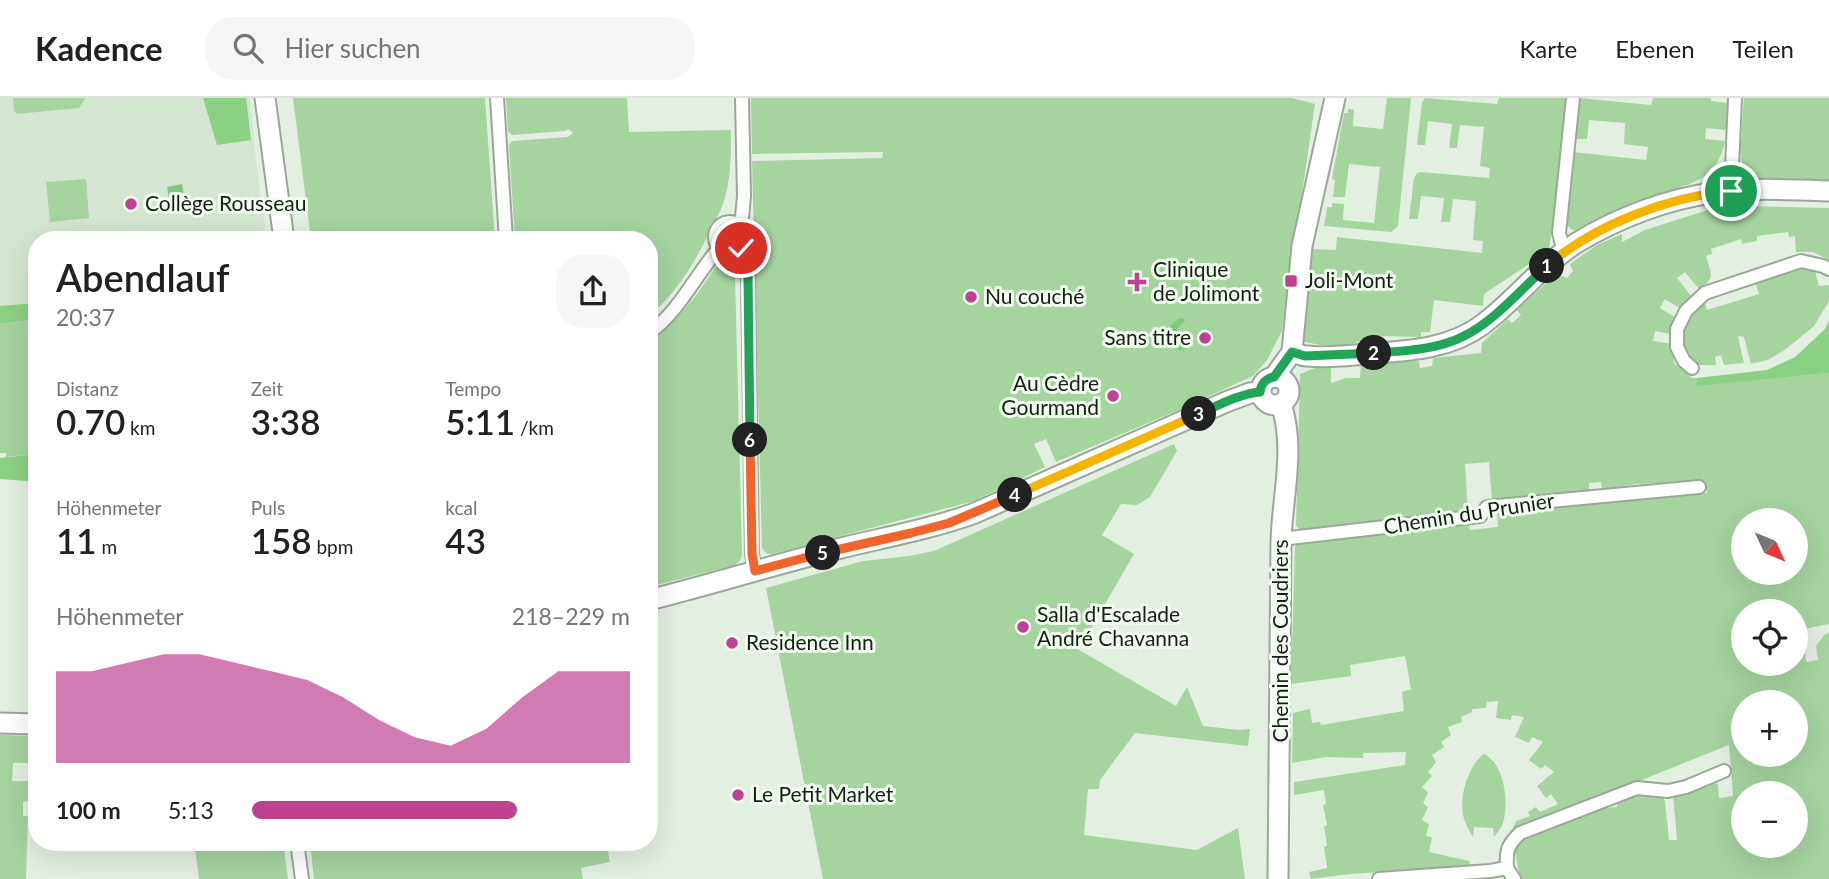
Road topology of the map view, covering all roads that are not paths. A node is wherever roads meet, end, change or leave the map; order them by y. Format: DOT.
graph roads {
  1 [pos="265,98"];
  2 [pos="496,98"];
  3 [pos="742,98"];
  4 [pos="1335,98"];
  5 [pos="1573,98"];
  6 [pos="1735,98"];
  7 [pos="1731,191"];
  8 [pos="1829,191"];
  9 [pos="739,225"];
  10 [pos="283,231"];
  11 [pos="505,231"];
  12 [pos="720,247"];
  13 [pos="738,250"];
  14 [pos="1564,252"];
  15 [pos="1829,269"];
  16 [pos="658,324"];
  17 [pos="1298,354"];
  18 [pos="1692,368"];
  19 [pos="1274,384"];
  20 [pos="1699,487"];
  21 [pos="1281,539"];
  22 [pos="755,571"];
  23 [pos="658,598"];
  24 [pos="0,723"];
  25 [pos="28,724"];
  26 [pos="1724,771"];
  27 [pos="298,851"];
  28 [pos="1511,874"];
  29 [pos="302,879"];
  30 [pos="1278,879"];
  31 [pos="1379,879"];
  1 -- 10 [label="street"];
  2 -- 11 [label="street"];
  3 -- 9 [label="street"];
  4 -- 17 [label="street"];
  5 -- 14 [label="street"];
  6 -- 7 [label="street"];
  7 -- 8 [label="street"];
  7 -- 14 [label="street"];
  9 -- 12 [label="street"];
  9 -- 13 [label="street"];
  12 -- 13 [label="street"];
  12 -- 16 [label="street"];
  13 -- 22 [label="street"];
  14 -- 17 [label="street"];
  15 -- 18 [label="street"];
  17 -- 19 [label="street"];
  19 -- 21 [label="street, Chemin des Coudriers"];
  19 -- 22 [label="street"];
  20 -- 21 [label="street, Chemin du Prunier"];
  21 -- 30 [label="street, Chemin des Coudriers"];
  22 -- 23 [label="street"];
  24 -- 25 [label="street"];
  26 -- 28 [label="street"];
  27 -- 29 [label="street"];
  28 -- 31 [label="street"];
}
